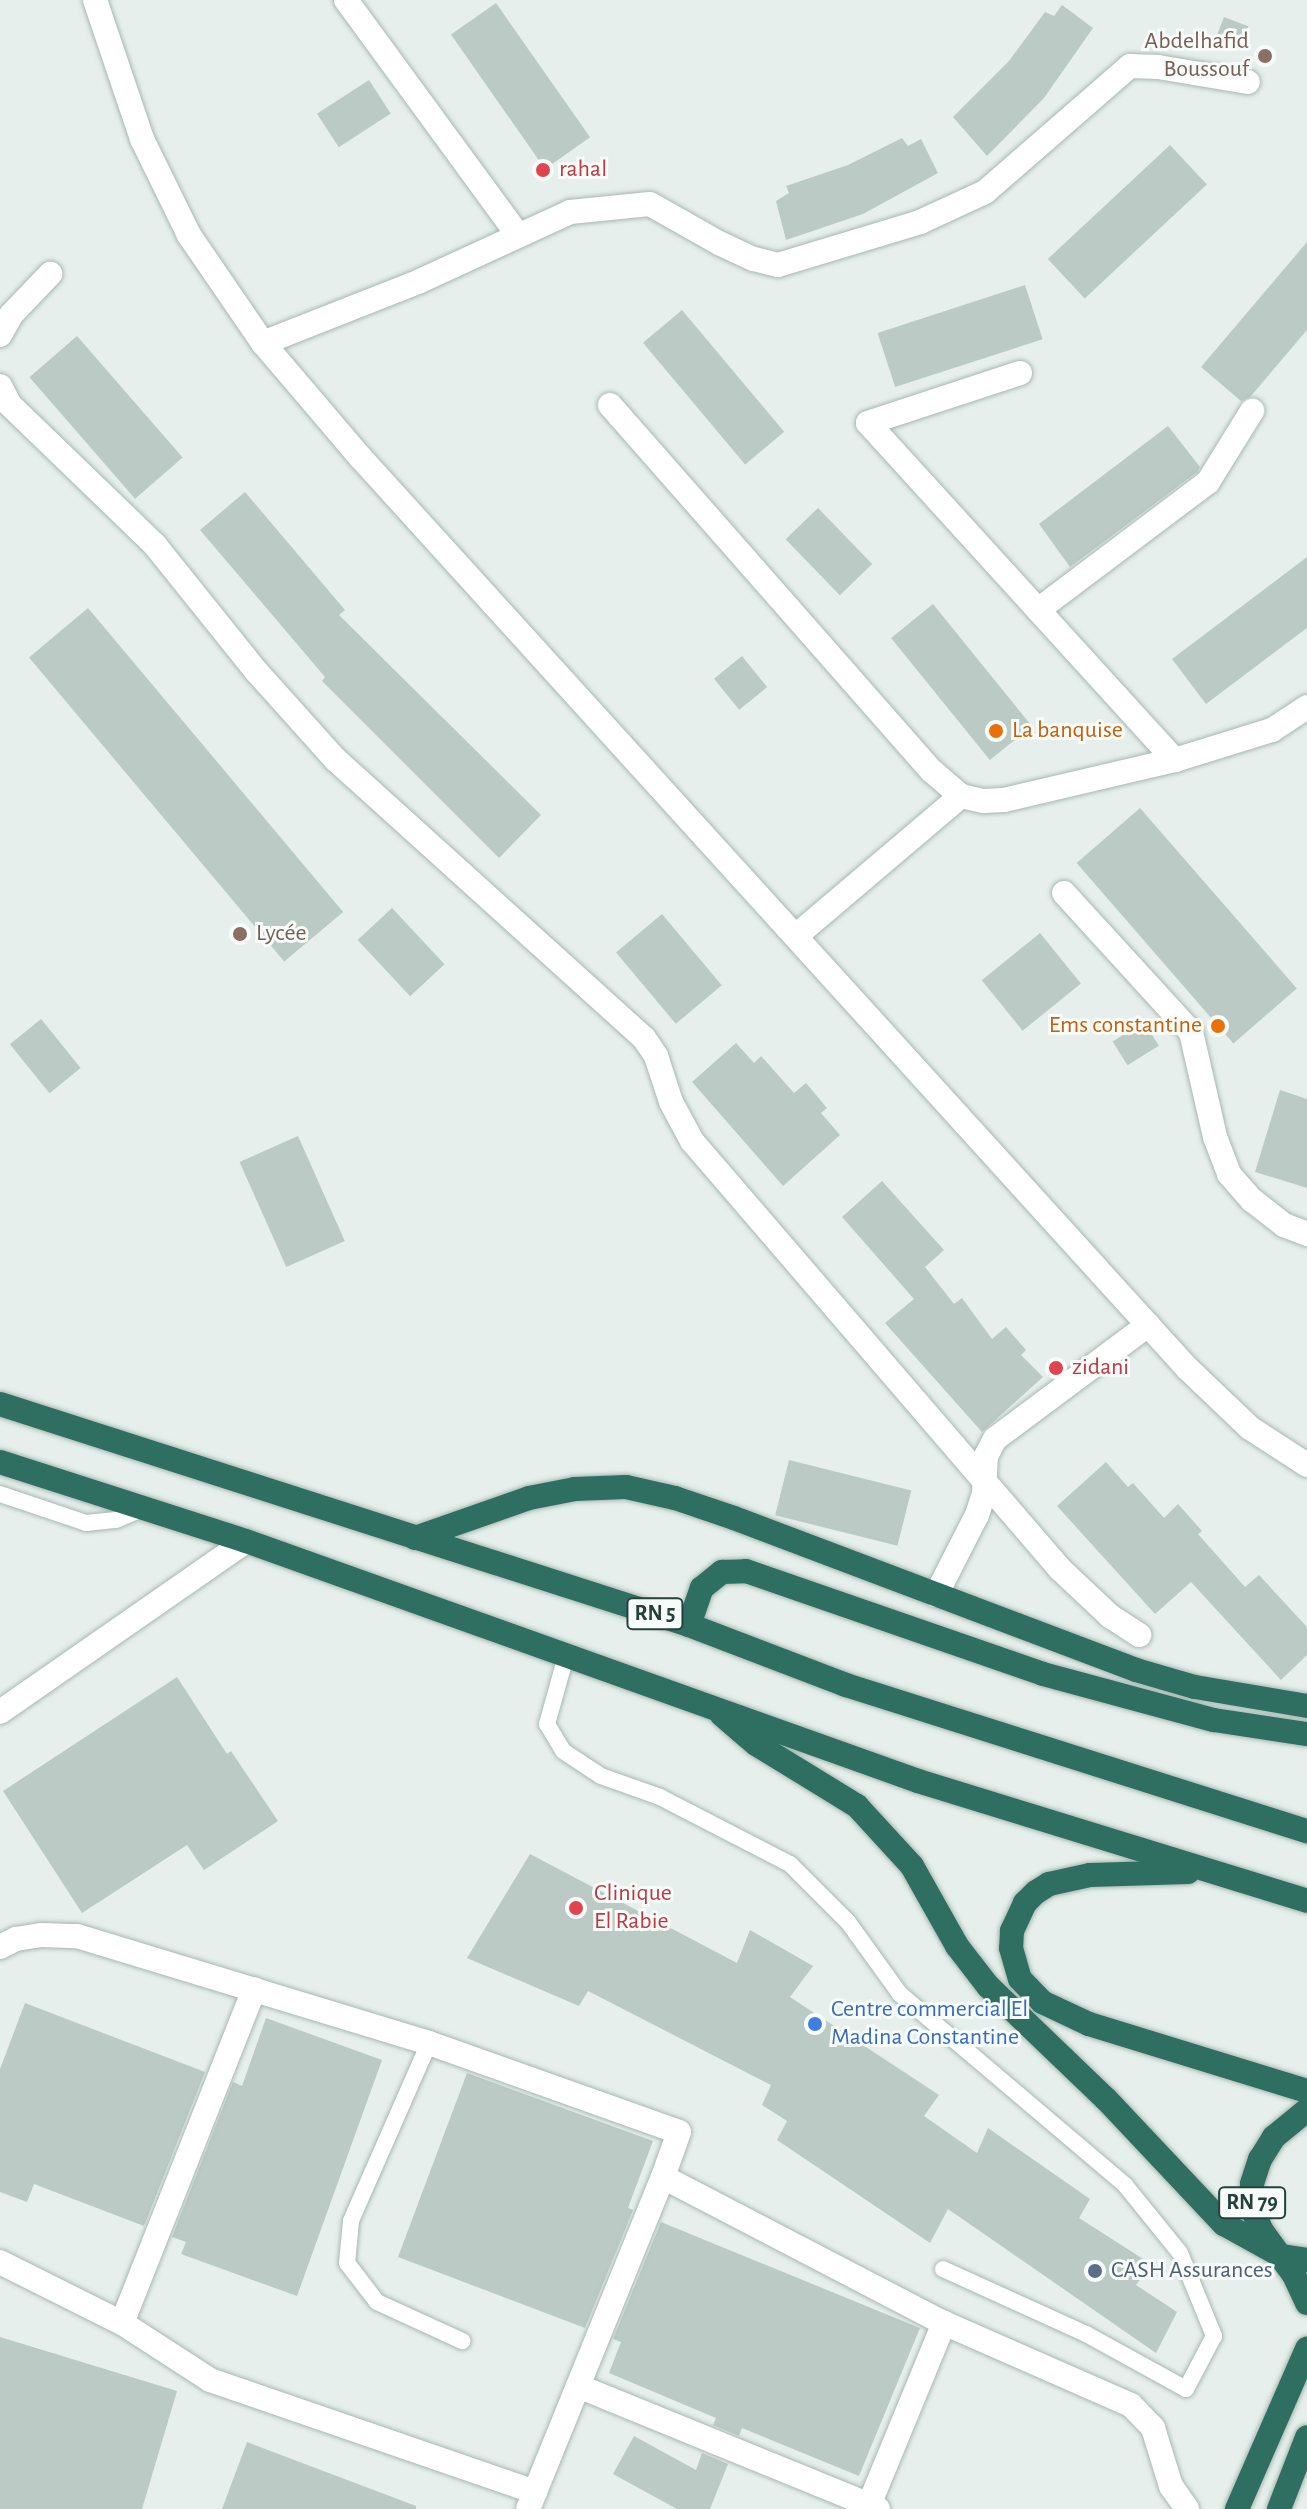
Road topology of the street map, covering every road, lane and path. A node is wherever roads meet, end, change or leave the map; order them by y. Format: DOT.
graph roads {
  1 [pos="95,0"];
  2 [pos="346,0"];
  3 [pos="1248,82"];
  4 [pos="518,235"];
  5 [pos="50,274"];
  6 [pos="0,335"];
  7 [pos="263,343"];
  8 [pos="1020,373"];
  9 [pos="0,386"];
  10 [pos="610,405"];
  11 [pos="1252,411"];
  12 [pos="1038,610"];
  13 [pos="1307,707"];
  14 [pos="1175,760"];
  15 [pos="961,796"];
  16 [pos="1064,893"];
  17 [pos="797,935"];
  18 [pos="1307,1234"];
  19 [pos="1148,1325"];
  20 [pos="0,1404"];
  21 [pos="0,1462"];
  22 [pos="1307,1465"];
  23 [pos="985,1480"];
  24 [pos="0,1494"];
  25 [pos="144,1508"];
  26 [pos="415,1538"];
  27 [pos="246,1541"];
  28 [pos="936,1595"];
  29 [pos="689,1625"];
  30 [pos="1139,1635"];
  31 [pos="566,1656"];
  32 [pos="1307,1706"];
  33 [pos="715,1708"];
  34 [pos="0,1712"];
  35 [pos="1307,1734"];
  36 [pos="1307,1831"];
  37 [pos="1214,1872"];
  38 [pos="1307,1901"];
  39 [pos="0,1947"];
  40 [pos="254,1989"];
  41 [pos="429,2043"];
  42 [pos="1307,2091"];
  43 [pos="1307,2110"];
  44 [pos="663,2177"];
  45 [pos="1282,2256"];
  46 [pos="1307,2260"];
  47 [pos="0,2262"];
  48 [pos="943,2269"];
  49 [pos="1307,2303"];
  50 [pos="122,2323"];
  51 [pos="944,2323"];
  52 [pos="462,2341"];
  53 [pos="1307,2349"];
  54 [pos="578,2386"];
  55 [pos="1307,2437"];
  56 [pos="531,2500"];
  57 [pos="874,2507"];
  58 [pos="1187,2509"];
  59 [pos="1237,2509"];
  60 [pos="1279,2509"];
  1 -- 7 [label="street"];
  2 -- 4 [label="street"];
  3 -- 4 [label="street"];
  4 -- 7 [label="street"];
  5 -- 6 [label="street"];
  7 -- 17 [label="street"];
  8 -- 12 [label="street"];
  9 -- 23 [label="street"];
  10 -- 15 [label="street"];
  11 -- 12 [label="street"];
  12 -- 14 [label="street"];
  13 -- 14 [label="street"];
  14 -- 15 [label="street"];
  15 -- 17 [label="street"];
  16 -- 18 [label="street"];
  17 -- 19 [label="street"];
  19 -- 22 [label="street"];
  19 -- 23 [label="street"];
  20 -- 26 [label="highway, RN 5"];
  21 -- 25 [label="highway"];
  23 -- 28 [label="street"];
  23 -- 30 [label="street"];
  24 -- 25 [label="lane"];
  25 -- 27 [label="highway"];
  26 -- 28 [label="highway"];
  26 -- 29 [label="highway, RN 5"];
  27 -- 31 [label="highway"];
  27 -- 34 [label="street"];
  28 -- 32 [label="highway"];
  29 -- 35 [label="highway"];
  29 -- 36 [label="highway, RN 5"];
  31 -- 33 [label="highway"];
  31 -- 48 [label="lane"];
  33 -- 37 [label="highway"];
  33 -- 45 [label="highway, RN 79"];
  37 -- 38 [label="highway"];
  37 -- 42 [label="highway"];
  39 -- 40 [label="street"];
  40 -- 41 [label="street"];
  40 -- 50 [label="street"];
  41 -- 44 [label="street"];
  41 -- 52 [label="lane"];
  43 -- 45 [label="highway, RN 79"];
  44 -- 51 [label="street"];
  44 -- 54 [label="street"];
  45 -- 46 [label="highway, RN 79"];
  45 -- 49 [label="highway, RN 79"];
  47 -- 50 [label="street"];
  50 -- 56 [label="street"];
  51 -- 57 [label="street"];
  51 -- 58 [label="street"];
  53 -- 59 [label="highway"];
  54 -- 56 [label="street"];
  54 -- 57 [label="street"];
  55 -- 60 [label="highway"];
}
